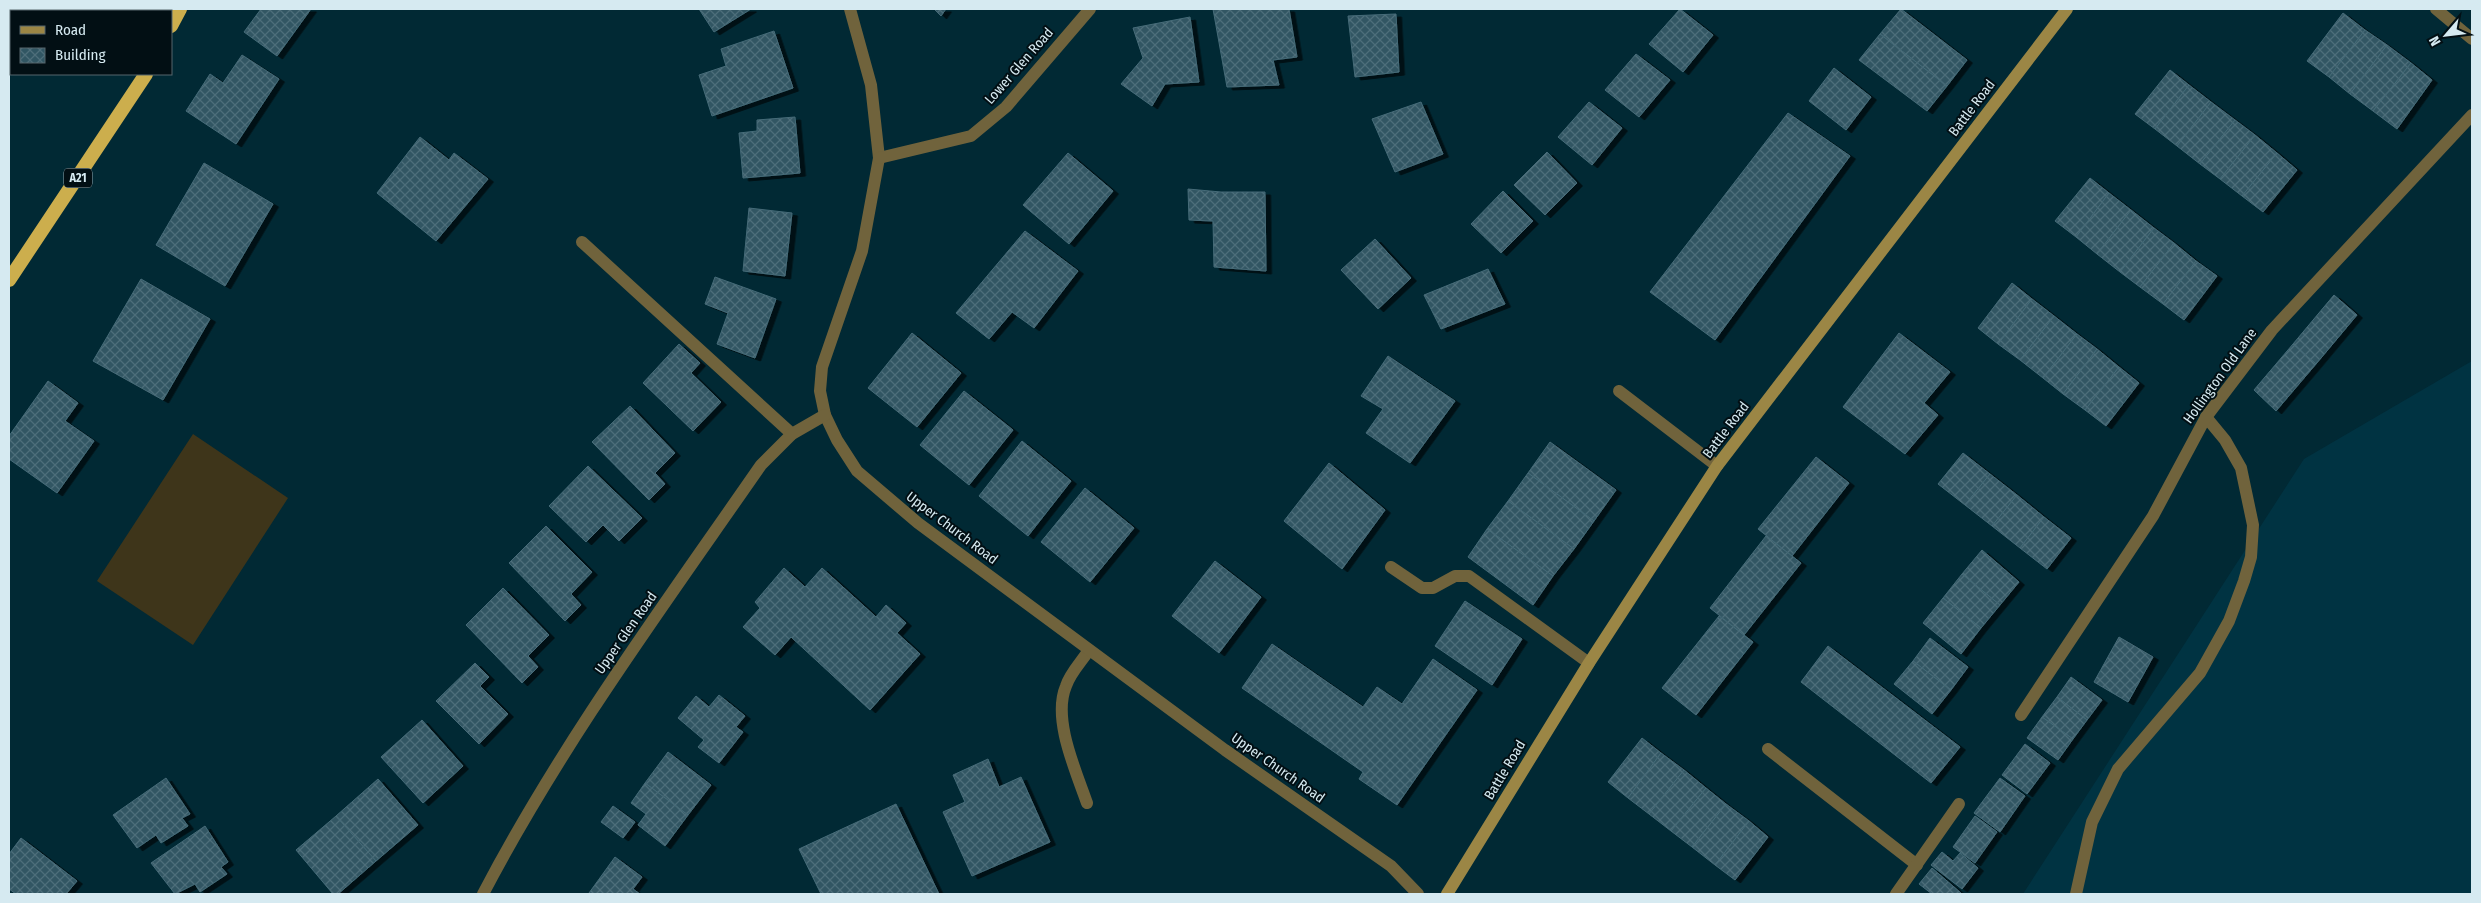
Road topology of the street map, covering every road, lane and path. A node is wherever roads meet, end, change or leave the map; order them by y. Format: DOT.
graph roads {
  1 [pos="180,9"];
  2 [pos="850,9"];
  3 [pos="1090,9"];
  4 [pos="2067,9"];
  5 [pos="2436,9"];
  6 [pos="172,24"];
  7 [pos="2472,39"];
  8 [pos="145,75"];
  9 [pos="2472,115"];
  10 [pos="879,158"];
  11 [pos="582,242"];
  12 [pos="9,280"];
  13 [pos="1619,392"];
  14 [pos="825,415"];
  15 [pos="2206,417"];
  16 [pos="792,434"];
  17 [pos="1717,466"];
  18 [pos="1391,567"];
  19 [pos="1089,650"];
  20 [pos="1589,663"];
  21 [pos="2021,715"];
  22 [pos="1768,749"];
  23 [pos="1087,804"];
  24 [pos="1959,804"];
  25 [pos="1917,864"];
  26 [pos="483,894"];
  27 [pos="1418,894"];
  28 [pos="1447,894"];
  29 [pos="1896,894"];
  30 [pos="2076,894"];
  1 -- 6 [label="highway"];
  2 -- 10 [label="street, Upper Church Road"];
  3 -- 10 [label="street, Lower Glen Road"];
  4 -- 17 [label="main road, Battle Road"];
  5 -- 7 [label="street"];
  8 -- 12 [label="highway, A21"];
  9 -- 15 [label="street, Hollington Old Lane"];
  10 -- 14 [label="street, Upper Church Road"];
  11 -- 16 [label="street"];
  13 -- 17 [label="street"];
  14 -- 16 [label="street, Upper Glen Road"];
  14 -- 19 [label="street, Upper Church Road"];
  15 -- 21 [label="street, Hollington Old Lane"];
  15 -- 30 [label="street"];
  16 -- 26 [label="street, Upper Glen Road"];
  17 -- 20 [label="main road, Battle Road"];
  18 -- 20 [label="street"];
  19 -- 23 [label="street"];
  19 -- 27 [label="street, Upper Church Road"];
  20 -- 28 [label="main road, Battle Road"];
  22 -- 25 [label="street"];
  24 -- 25 [label="street"];
  25 -- 29 [label="street"];
}
